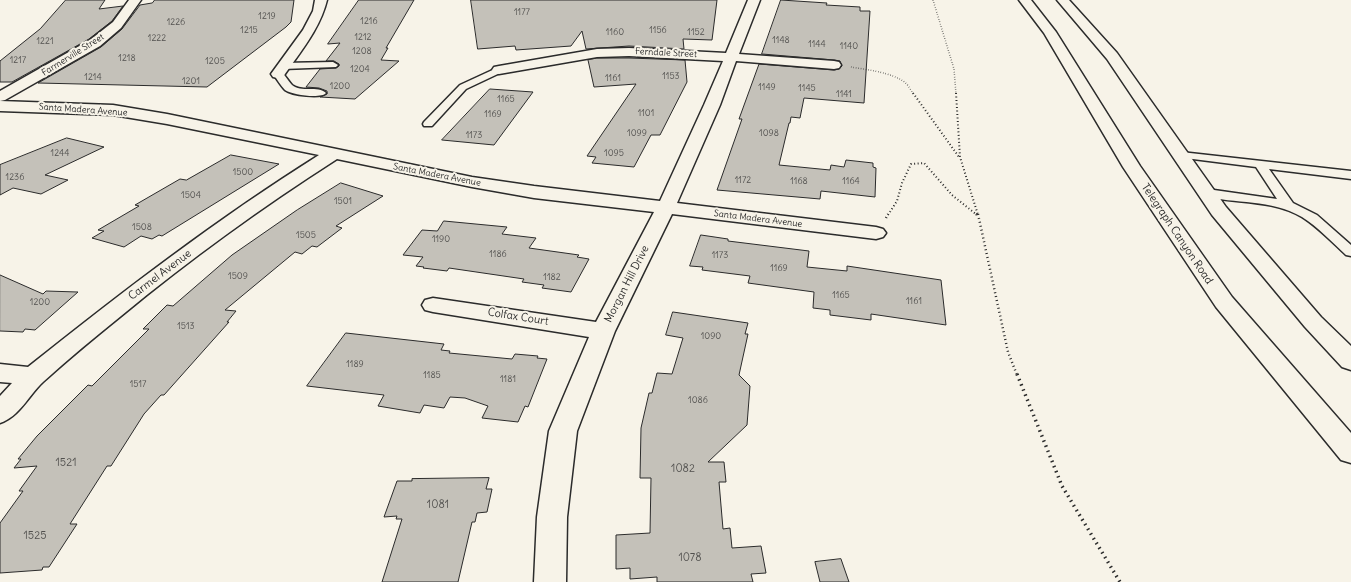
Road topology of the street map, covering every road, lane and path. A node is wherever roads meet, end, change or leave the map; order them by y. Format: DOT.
graph roads {
  1 [pos="135,0"];
  2 [pos="321,0"];
  3 [pos="754,0"];
  4 [pos="933,0"];
  5 [pos="1025,0"];
  6 [pos="1063,0"];
  7 [pos="731,57"];
  8 [pos="333,65"];
  9 [pos="834,65"];
  10 [pos="280,70"];
  11 [pos="499,70"];
  12 [pos="321,92"];
  13 [pos="0,97"];
  14 [pos="0,106"];
  15 [pos="428,124"];
  16 [pos="333,154"];
  17 [pos="1181,155"];
  18 [pos="960,158"];
  19 [pos="1259,163"];
  20 [pos="1351,175"];
  21 [pos="1207,194"];
  22 [pos="1288,206"];
  23 [pos="666,208"];
  24 [pos="979,217"];
  25 [pos="876,233"];
  26 [pos="1351,252"];
  27 [pos="433,305"];
  28 [pos="603,331"];
  29 [pos="1351,361"];
  30 [pos="0,373"];
  31 [pos="33,377"];
  32 [pos="0,413"];
  33 [pos="1351,452"];
  34 [pos="550,582"];
  35 [pos="1120,582"];
  1 -- 13 [label="street, Farmerville Street"];
  2 -- 10 [label="street"];
  3 -- 7 [label="street, Morgan Hill Drive"];
  4 -- 18 [label="path"];
  5 -- 33 [label="street, Telegraph Canyon Road"];
  6 -- 17 [label="street"];
  7 -- 9 [label="street, Ferndale Street"];
  7 -- 11 [label="street, Ferndale Street"];
  7 -- 23 [label="street, Morgan Hill Drive"];
  8 -- 10 [label="lane"];
  9 -- 18 [label="path"];
  10 -- 12 [label="lane"];
  11 -- 15 [label="lane"];
  14 -- 16 [label="street, Santa Madera Avenue"];
  16 -- 23 [label="street, Santa Madera Avenue"];
  16 -- 31 [label="street, Carmel Avenue"];
  17 -- 19 [label="lane"];
  17 -- 21 [label="street"];
  18 -- 24 [label="path"];
  19 -- 20 [label="lane"];
  19 -- 22 [label="lane"];
  21 -- 22 [label="lane"];
  21 -- 29 [label="street"];
  22 -- 26 [label="lane"];
  23 -- 25 [label="street, Santa Madera Avenue"];
  23 -- 28 [label="street, Morgan Hill Drive"];
  24 -- 25 [label="path"];
  24 -- 35 [label="path"];
  27 -- 28 [label="street, Colfax Court"];
  28 -- 34 [label="street, Morgan Hill Drive"];
  30 -- 31 [label="street"];
  31 -- 32 [label="street, Carmel Avenue"];
}
